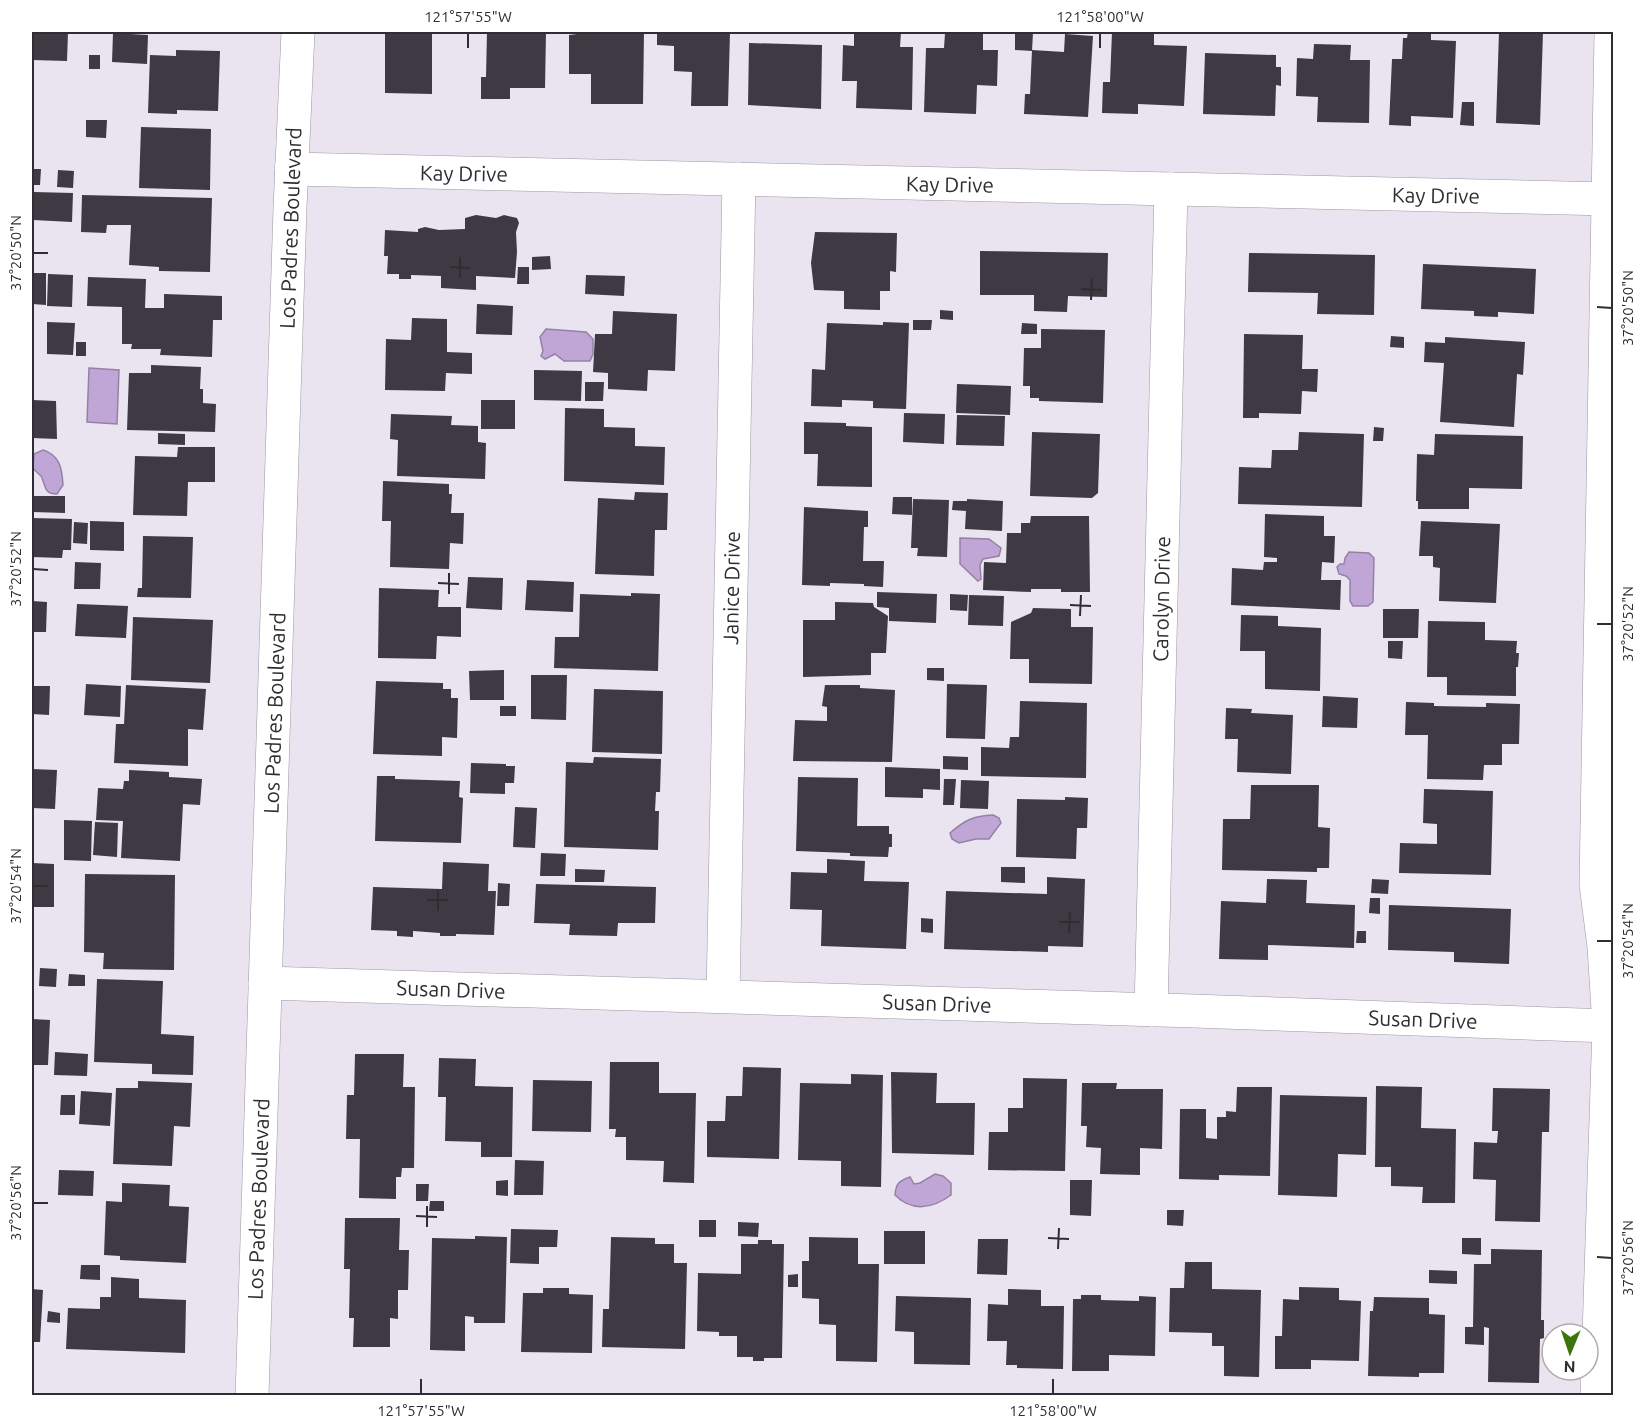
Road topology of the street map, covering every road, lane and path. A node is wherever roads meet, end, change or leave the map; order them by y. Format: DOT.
graph roads {
  1 [pos="298,32"];
  2 [pos="1611,32"];
  3 [pos="291,169"];
  4 [pos="740,179"];
  5 [pos="1171,189"];
  6 [pos="1609,199"];
  7 [pos="265,983"];
  8 [pos="723,996"];
  9 [pos="1151,1010"];
  10 [pos="1609,1026"];
  11 [pos="252,1395"];
  12 [pos="1597,1395"];
  1 -- 3 [label="street, Los Padres Boulevard"];
  2 -- 6 [label="street"];
  3 -- 4 [label="street, Kay Drive"];
  3 -- 7 [label="street, Los Padres Boulevard"];
  4 -- 5 [label="street, Kay Drive"];
  4 -- 8 [label="street, Janice Drive"];
  5 -- 6 [label="street, Kay Drive"];
  5 -- 9 [label="street, Carolyn Drive"];
  6 -- 10 [label="street"];
  7 -- 8 [label="street, Susan Drive"];
  7 -- 11 [label="street, Los Padres Boulevard"];
  8 -- 9 [label="street, Susan Drive"];
  9 -- 10 [label="street, Susan Drive"];
  10 -- 12 [label="street"];
}
